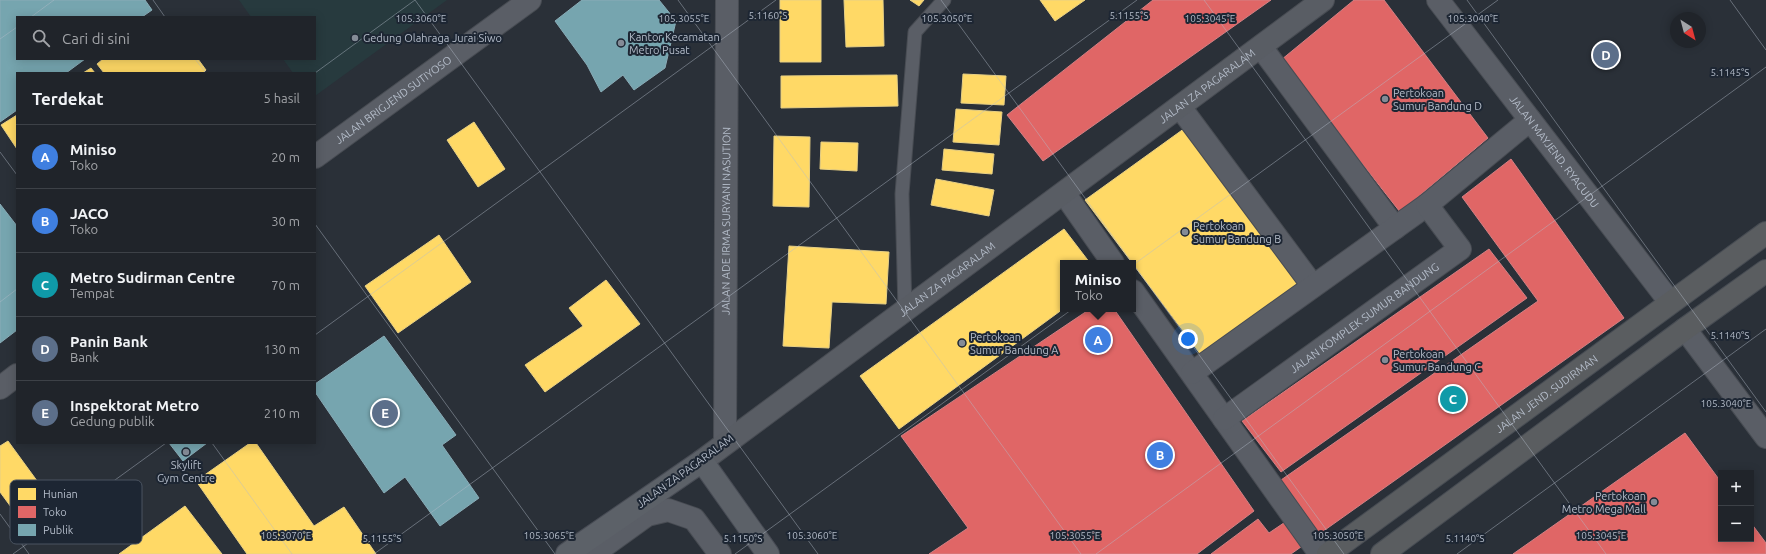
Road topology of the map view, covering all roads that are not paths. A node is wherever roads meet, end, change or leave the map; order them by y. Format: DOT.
graph roads {
  1 [pos="530,0"];
  2 [pos="727,0"];
  3 [pos="944,0"];
  4 [pos="1323,0"];
  5 [pos="1438,0"];
  6 [pos="1261,47"];
  7 [pos="1180,107"];
  8 [pos="1530,120"];
  9 [pos="316,156"];
  10 [pos="1064,193"];
  11 [pos="1426,205"];
  12 [pos="1395,228"];
  13 [pos="1766,233"];
  14 [pos="1111,260"];
  15 [pos="1766,271"];
  16 [pos="1313,286"];
  17 [pos="1136,295"];
  18 [pos="1670,302"];
  19 [pos="904,311"];
  20 [pos="1685,329"];
  21 [pos="1192,373"];
  22 [pos="16,376"];
  23 [pos="0,388"];
  24 [pos="1224,419"];
  25 [pos="1766,437"];
  26 [pos="725,443"];
  27 [pos="702,461"];
  28 [pos="567,554"];
  29 [pos="593,554"];
  30 [pos="720,554"];
  31 [pos="768,554"];
  32 [pos="1320,554"];
  33 [pos="1328,554"];
  34 [pos="1382,554"];
  1 -- 9 [label="street, JALAN BRIGJEND SUTIYOSO"];
  2 -- 26 [label="street, JALAN ADE IRMA SURYANI NASUTION"];
  3 -- 19 [label="lane"];
  4 -- 6 [label="street, JALAN ZA PAGARALAM"];
  5 -- 8 [label="street, JALAN MAYJEND. RYACUDU"];
  6 -- 7 [label="street, JALAN ZA PAGARALAM"];
  6 -- 12 [label="street"];
  7 -- 10 [label="street, JALAN ZA PAGARALAM"];
  7 -- 16 [label="street"];
  8 -- 11 [label="street"];
  8 -- 18 [label="street, JALAN MAYJEND. RYACUDU"];
  10 -- 14 [label="street"];
  10 -- 19 [label="street, JALAN ZA PAGARALAM"];
  11 -- 12 [label="street"];
  11 -- 24 [label="street, JALAN KOMPLEK SUMUR BANDUNG"];
  12 -- 16 [label="street"];
  13 -- 18 [label="highway, JALAN JEND. SUDIRMAN"];
  15 -- 20 [label="highway"];
  16 -- 21 [label="street"];
  17 -- 21 [label="street"];
  18 -- 33 [label="highway, JALAN JEND. SUDIRMAN"];
  19 -- 26 [label="street, JALAN ZA PAGARALAM"];
  20 -- 25 [label="street"];
  20 -- 34 [label="highway"];
  21 -- 24 [label="street"];
  22 -- 23 [label="street"];
  24 -- 32 [label="street"];
  26 -- 27 [label="street, JALAN ZA PAGARALAM"];
  27 -- 28 [label="main road, JALAN ZA PAGARALAM"];
  27 -- 31 [label="main road"];
  29 -- 30 [label="street"];
}
